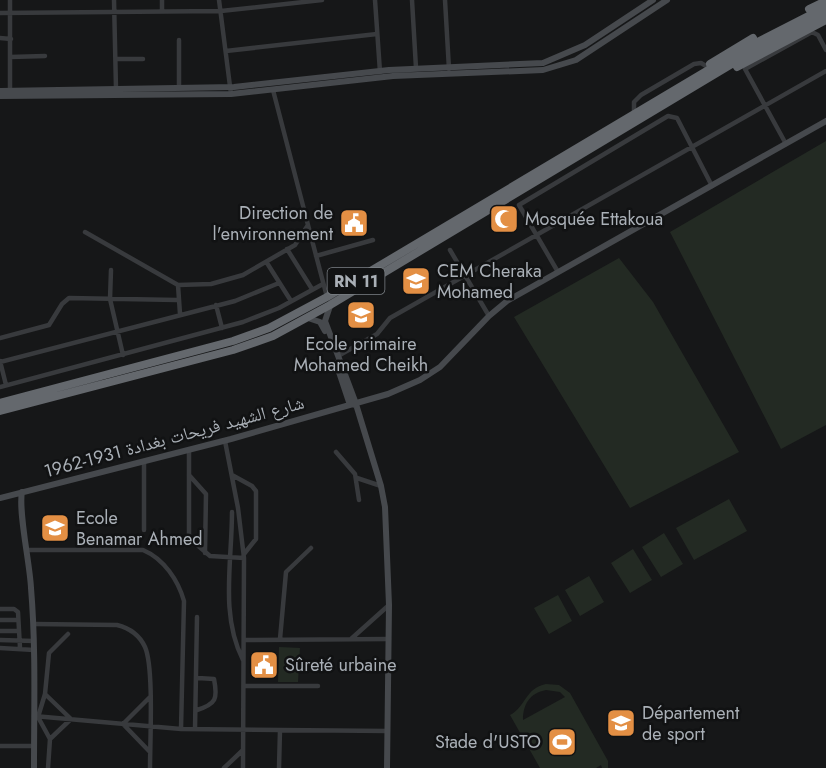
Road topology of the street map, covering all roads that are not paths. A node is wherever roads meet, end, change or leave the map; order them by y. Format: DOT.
graph roads {
  1 [pos="10,0"];
  2 [pos="114,0"];
  3 [pos="162,0"];
  4 [pos="219,0"];
  5 [pos="256,0"];
  6 [pos="322,0"];
  7 [pos="375,0"];
  8 [pos="412,0"];
  9 [pos="445,0"];
  10 [pos="653,0"];
  11 [pos="667,0"];
  12 [pos="826,0"];
  13 [pos="284,2"];
  14 [pos="256,7"];
  15 [pos="826,7"];
  16 [pos="162,11"];
  17 [pos="221,11"];
  18 [pos="114,12"];
  19 [pos="0,13"];
  20 [pos="10,13"];
  21 [pos="826,13"];
  22 [pos="826,20"];
  23 [pos="377,34"];
  24 [pos="0,39"];
  25 [pos="10,39"];
  26 [pos="179,40"];
  27 [pos="826,50"];
  28 [pos="226,51"];
  29 [pos="45,56"];
  30 [pos="10,57"];
  31 [pos="143,58"];
  32 [pos="116,59"];
  33 [pos="706,66"];
  34 [pos="416,68"];
  35 [pos="449,70"];
  36 [pos="826,71"];
  37 [pos="380,74"];
  38 [pos="680,87"];
  39 [pos="179,88"];
  40 [pos="116,90"];
  41 [pos="231,90"];
  42 [pos="273,90"];
  43 [pos="0,91"];
  44 [pos="10,94"];
  45 [pos="0,96"];
  46 [pos="764,105"];
  47 [pos="658,109"];
  48 [pos="634,113"];
  49 [pos="826,122"];
  50 [pos="786,144"];
  51 [pos="691,147"];
  52 [pos="711,186"];
  53 [pos="308,225"];
  54 [pos="85,232"];
  55 [pos="537,234"];
  56 [pos="373,240"];
  57 [pos="287,249"];
  58 [pos="450,250"];
  59 [pos="316,256"];
  60 [pos="267,263"];
  61 [pos="111,270"];
  62 [pos="558,272"];
  63 [pos="465,275"];
  64 [pos="279,283"];
  65 [pos="323,284"];
  66 [pos="178,285"];
  67 [pos="312,289"];
  68 [pos="110,299"];
  69 [pos="177,300"];
  70 [pos="291,301"];
  71 [pos="329,301"];
  72 [pos="216,305"];
  73 [pos="180,314"];
  74 [pos="489,316"];
  75 [pos="308,318"];
  76 [pos="222,328"];
  77 [pos="117,330"];
  78 [pos="0,338"];
  79 [pos="123,355"];
  80 [pos="336,357"];
  81 [pos="0,362"];
  82 [pos="3,386"];
  83 [pos="0,403"];
  84 [pos="355,405"];
  85 [pos="0,411"];
  86 [pos="225,441"];
  87 [pos="189,450"];
  88 [pos="336,452"];
  89 [pos="144,461"];
  90 [pos="189,475"];
  91 [pos="232,475"];
  92 [pos="357,478"];
  93 [pos="381,486"];
  94 [pos="22,492"];
  95 [pos="2,498"];
  96 [pos="359,500"];
  97 [pos="20,506"];
  98 [pos="232,513"];
  99 [pos="144,530"];
  100 [pos="311,548"];
  101 [pos="28,550"];
  102 [pos="205,554"];
  103 [pos="244,556"];
  104 [pos="232,558"];
  105 [pos="389,605"];
  106 [pos="0,609"];
  107 [pos="197,616"];
  108 [pos="0,620"];
  109 [pos="18,620"];
  110 [pos="34,624"];
  111 [pos="0,631"];
  112 [pos="19,631"];
  113 [pos="68,634"];
  114 [pos="280,639"];
  115 [pos="351,639"];
  116 [pos="389,639"];
  117 [pos="0,640"];
  118 [pos="19,640"];
  119 [pos="244,640"];
  120 [pos="34,641"];
  121 [pos="0,648"];
  122 [pos="20,648"];
  123 [pos="34,650"];
  124 [pos="244,662"];
  125 [pos="198,678"];
  126 [pos="244,686"];
  127 [pos="318,686"];
  128 [pos="45,694"];
  129 [pos="149,698"];
  130 [pos="197,710"];
  131 [pos="36,716"];
  132 [pos="71,719"];
  133 [pos="123,724"];
  134 [pos="150,726"];
  135 [pos="181,729"];
  136 [pos="195,729"];
  137 [pos="243,730"];
  138 [pos="280,730"];
  139 [pos="388,731"];
  140 [pos="50,739"];
  141 [pos="0,746"];
  142 [pos="34,746"];
  143 [pos="243,750"];
  144 [pos="150,752"];
  145 [pos="34,768"];
  146 [pos="48,768"];
  147 [pos="150,768"];
  148 [pos="224,768"];
  149 [pos="243,768"];
  150 [pos="279,768"];
  151 [pos="387,768"];
  1 -- 20 [label="street"];
  2 -- 18 [label="street"];
  3 -- 16 [label="street"];
  4 -- 17 [label="street"];
  5 -- 14 [label="street"];
  6 -- 13 [label="street"];
  7 -- 23 [label="street"];
  8 -- 34 [label="street"];
  9 -- 35 [label="street"];
  10 -- 35 [label="street"];
  11 -- 35 [label="street"];
  12 -- 33 [label="highway"];
  13 -- 14 [label="street"];
  14 -- 17 [label="street"];
  15 -- 38 [label="highway, RN 11"];
  16 -- 17 [label="street"];
  16 -- 18 [label="street"];
  17 -- 28 [label="street"];
  18 -- 20 [label="street"];
  18 -- 32 [label="street"];
  19 -- 20 [label="street"];
  20 -- 25 [label="street"];
  21 -- 47 [label="highway, RN 11"];
  22 -- 47 [label="highway"];
  23 -- 28 [label="street"];
  23 -- 37 [label="street"];
  24 -- 25 [label="street"];
  25 -- 30 [label="street"];
  26 -- 39 [label="street"];
  27 -- 46 [label="street"];
  28 -- 41 [label="street"];
  29 -- 30 [label="street"];
  30 -- 44 [label="street"];
  31 -- 32 [label="street"];
  32 -- 40 [label="street"];
  33 -- 38 [label="highway"];
  33 -- 48 [label="street"];
  34 -- 35 [label="street"];
  34 -- 37 [label="street"];
  35 -- 37 [label="street"];
  36 -- 46 [label="street"];
  37 -- 41 [label="street"];
  37 -- 42 [label="street"];
  38 -- 48 [label="highway, RN 11"];
  39 -- 40 [label="street"];
  39 -- 41 [label="street"];
  40 -- 44 [label="street"];
  41 -- 42 [label="street"];
  41 -- 44 [label="street"];
  42 -- 53 [label="street"];
  43 -- 44 [label="street"];
  44 -- 45 [label="street"];
  46 -- 50 [label="street"];
  46 -- 51 [label="street"];
  47 -- 71 [label="highway, RN 11"];
  48 -- 71 [label="highway, RN 11"];
  49 -- 50 [label="street, شارع الشهيد فريحات بغدادة 1931-1962"];
  50 -- 52 [label="street, شارع الشهيد فريحات بغدادة 1931-1962"];
  51 -- 52 [label="street"];
  51 -- 55 [label="street"];
  51 -- 55 [label="street"];
  52 -- 62 [label="street, شارع الشهيد فريحات بغدادة 1931-1962"];
  53 -- 57 [label="street"];
  53 -- 59 [label="street"];
  54 -- 66 [label="street"];
  55 -- 62 [label="street"];
  55 -- 63 [label="street"];
  56 -- 59 [label="street"];
  57 -- 60 [label="street"];
  57 -- 67 [label="street"];
  58 -- 63 [label="street"];
  59 -- 65 [label="street"];
  60 -- 64 [label="street"];
  60 -- 66 [label="street"];
  61 -- 68 [label="street"];
  62 -- 74 [label="street, شارع الشهيد فريحات بغدادة 1931-1962"];
  63 -- 74 [label="street"];
  63 -- 80 [label="street"];
  64 -- 70 [label="street"];
  64 -- 72 [label="street"];
  65 -- 67 [label="street"];
  65 -- 71 [label="street"];
  66 -- 69 [label="street"];
  67 -- 70 [label="street"];
  68 -- 69 [label="street"];
  68 -- 77 [label="street"];
  68 -- 78 [label="street"];
  69 -- 73 [label="street"];
  70 -- 76 [label="street"];
  71 -- 75 [label="highway, RN 11"];
  71 -- 80 [label="street"];
  71 -- 83 [label="highway, RN 11"];
  72 -- 73 [label="street"];
  72 -- 76 [label="street"];
  73 -- 77 [label="street"];
  74 -- 84 [label="street, شارع الشهيد فريحات بغدادة 1931-1962"];
  75 -- 80 [label="street"];
  75 -- 85 [label="highway, RN 11"];
  76 -- 79 [label="street"];
  77 -- 79 [label="street"];
  77 -- 81 [label="street"];
  79 -- 82 [label="street"];
  80 -- 84 [label="street"];
  81 -- 82 [label="street"];
  84 -- 86 [label="street, شارع الشهيد فريحات بغدادة 1931-1962"];
  84 -- 93 [label="street"];
  86 -- 87 [label="street, شارع الشهيد فريحات بغدادة 1931-1962"];
  86 -- 91 [label="street"];
  87 -- 89 [label="street, شارع الشهيد فريحات بغدادة 1931-1962"];
  87 -- 90 [label="street"];
  88 -- 92 [label="street"];
  89 -- 94 [label="street, شارع الشهيد فريحات بغدادة 1931-1962"];
  89 -- 99 [label="street"];
  90 -- 102 [label="street"];
  90 -- 102 [label="street"];
  91 -- 103 [label="street"];
  91 -- 103 [label="street"];
  92 -- 93 [label="street"];
  92 -- 96 [label="street"];
  93 -- 105 [label="street"];
  94 -- 95 [label="street, شارع الشهيد فريحات بغدادة 1931-1962"];
  94 -- 97 [label="street"];
  95 -- 97 [label="street"];
  97 -- 101 [label="street"];
  98 -- 104 [label="street"];
  100 -- 114 [label="street"];
  101 -- 110 [label="street"];
  101 -- 135 [label="street"];
  102 -- 104 [label="street"];
  103 -- 104 [label="street"];
  103 -- 119 [label="street"];
  104 -- 124 [label="street"];
  105 -- 115 [label="street"];
  105 -- 116 [label="street"];
  106 -- 109 [label="street"];
  107 -- 125 [label="street"];
  108 -- 109 [label="street"];
  109 -- 112 [label="street"];
  110 -- 120 [label="street"];
  110 -- 129 [label="street"];
  111 -- 112 [label="street"];
  112 -- 118 [label="street"];
  113 -- 128 [label="street"];
  114 -- 115 [label="street"];
  114 -- 119 [label="street"];
  115 -- 116 [label="street"];
  116 -- 139 [label="street"];
  117 -- 118 [label="street"];
  118 -- 120 [label="street"];
  118 -- 122 [label="street"];
  119 -- 124 [label="street"];
  120 -- 123 [label="street"];
  121 -- 122 [label="street"];
  122 -- 123 [label="street"];
  123 -- 131 [label="street"];
  124 -- 126 [label="street"];
  125 -- 130 [label="street"];
  125 -- 130 [label="street"];
  126 -- 127 [label="street"];
  126 -- 137 [label="street"];
  128 -- 131 [label="street"];
  128 -- 132 [label="street"];
  129 -- 133 [label="street"];
  129 -- 134 [label="street"];
  130 -- 136 [label="street"];
  131 -- 132 [label="street"];
  131 -- 140 [label="street"];
  131 -- 142 [label="street"];
  132 -- 133 [label="street"];
  132 -- 140 [label="street"];
  133 -- 134 [label="street"];
  133 -- 144 [label="street"];
  134 -- 135 [label="street"];
  134 -- 144 [label="street"];
  135 -- 136 [label="street"];
  136 -- 137 [label="street"];
  137 -- 138 [label="street"];
  137 -- 143 [label="street"];
  138 -- 139 [label="street"];
  138 -- 150 [label="street"];
  139 -- 151 [label="street"];
  140 -- 146 [label="street"];
  141 -- 142 [label="street"];
  142 -- 145 [label="street"];
  143 -- 148 [label="street"];
  143 -- 149 [label="street"];
  144 -- 147 [label="street"];
}
